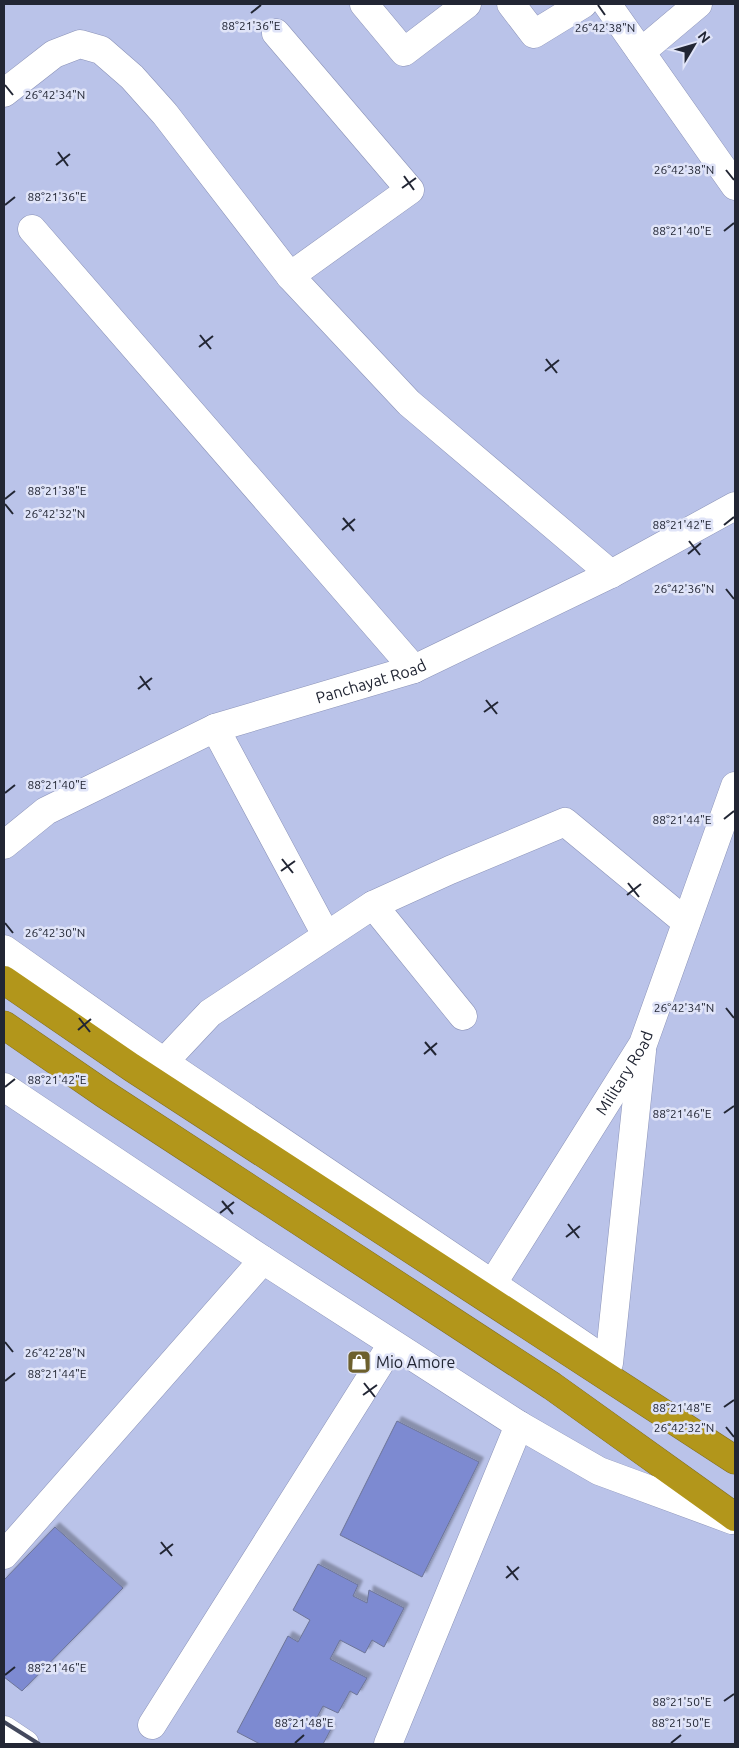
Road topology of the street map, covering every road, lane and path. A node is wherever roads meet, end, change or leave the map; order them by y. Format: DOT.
graph roads {
  1 [pos="364,4"];
  2 [pos="467,4"];
  3 [pos="511,4"];
  4 [pos="583,4"];
  5 [pos="607,4"];
  6 [pos="698,4"];
  7 [pos="276,33"];
  8 [pos="641,52"];
  9 [pos="4,93"];
  10 [pos="735,186"];
  11 [pos="32,229"];
  12 [pos="290,276"];
  13 [pos="735,506"];
  14 [pos="611,574"];
  15 [pos="414,669"];
  16 [pos="215,728"];
  17 [pos="735,786"];
  18 [pos="4,845"];
  19 [pos="373,905"];
  20 [pos="686,922"];
  21 [pos="326,935"];
  22 [pos="4,949"];
  23 [pos="4,980"];
  24 [pos="463,1016"];
  25 [pos="4,1025"];
  26 [pos="643,1044"];
  27 [pos="164,1062"];
  28 [pos="4,1087"];
  29 [pos="263,1260"];
  30 [pos="493,1283"];
  31 [pos="392,1344"];
  32 [pos="609,1363"];
  33 [pos="519,1425"];
  34 [pos="735,1456"];
  35 [pos="735,1460"];
  36 [pos="735,1517"];
  37 [pos="735,1521"];
  38 [pos="4,1555"];
  39 [pos="152,1725"];
  40 [pos="4,1730"];
  41 [pos="26,1744"];
  42 [pos="388,1744"];
  1 -- 2 [label="street"];
  3 -- 4 [label="street"];
  5 -- 8 [label="street"];
  6 -- 8 [label="street"];
  7 -- 12 [label="street"];
  8 -- 10 [label="street"];
  9 -- 12 [label="street"];
  11 -- 15 [label="street"];
  12 -- 14 [label="street"];
  13 -- 14 [label="street, Panchayat Road"];
  14 -- 15 [label="street, Panchayat Road"];
  15 -- 16 [label="street, Panchayat Road"];
  16 -- 18 [label="street, Panchayat Road"];
  16 -- 21 [label="street"];
  17 -- 20 [label="street, Military Road"];
  19 -- 20 [label="street"];
  19 -- 21 [label="street"];
  19 -- 24 [label="street"];
  20 -- 26 [label="street, Military Road"];
  21 -- 27 [label="street"];
  22 -- 27 [label="street"];
  23 -- 35 [label="highway"];
  25 -- 36 [label="highway"];
  26 -- 30 [label="street, Military Road"];
  26 -- 32 [label="street"];
  27 -- 30 [label="street"];
  28 -- 29 [label="street"];
  29 -- 31 [label="street"];
  29 -- 38 [label="street"];
  30 -- 32 [label="street"];
  31 -- 33 [label="street"];
  31 -- 39 [label="street"];
  32 -- 34 [label="street"];
  33 -- 37 [label="street"];
  33 -- 42 [label="street"];
  40 -- 41 [label="street"];
}
